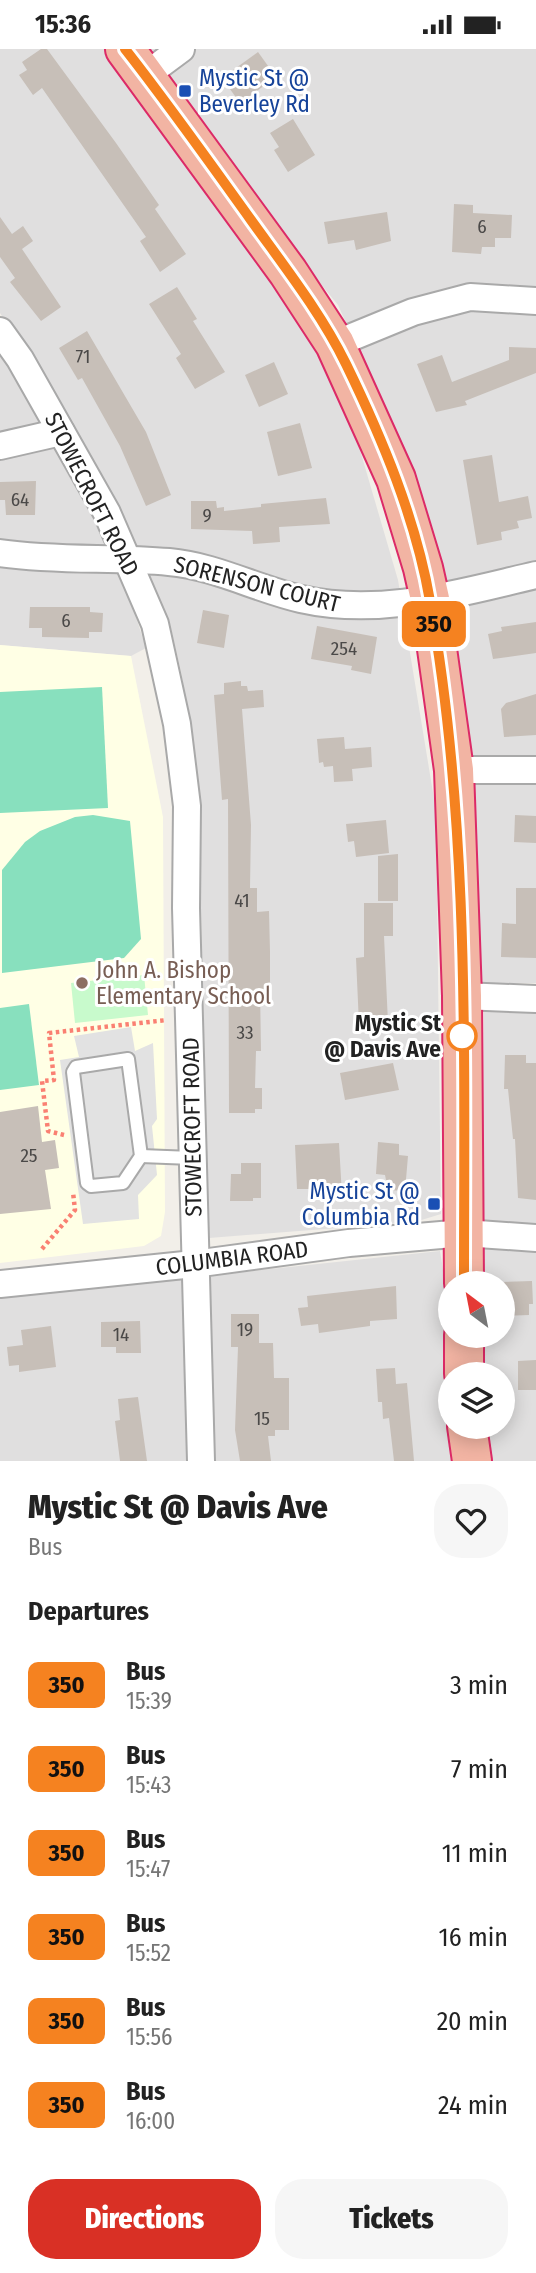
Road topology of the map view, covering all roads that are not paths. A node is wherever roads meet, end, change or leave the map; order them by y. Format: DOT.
graph roads {
  1 [pos="181,49"];
  2 [pos="135,62"];
  3 [pos="536,300"];
  4 [pos="0,331"];
  5 [pos="335,344"];
  6 [pos="61,432"];
  7 [pos="0,446"];
  8 [pos="0,553"];
  9 [pos="128,560"];
  10 [pos="536,575"];
  11 [pos="430,599"];
  12 [pos="454,770"];
  13 [pos="536,770"];
  14 [pos="462,996"];
  15 [pos="536,999"];
  16 [pos="141,1156"];
  17 [pos="192,1158"];
  18 [pos="464,1233"];
  19 [pos="536,1238"];
  20 [pos="194,1264"];
  21 [pos="464,1271"];
  22 [pos="0,1284"];
  23 [pos="469,1439"];
  24 [pos="201,1461"];
  25 [pos="472,1461"];
  1 -- 2 [label="street"];
  2 -- 5 [label="highway"];
  3 -- 5 [label="street"];
  4 -- 6 [label="street, STOWECROFT ROAD"];
  5 -- 11 [label="highway"];
  6 -- 7 [label="street"];
  6 -- 9 [label="street, STOWECROFT ROAD"];
  8 -- 9 [label="street, SORENSON COURT"];
  9 -- 11 [label="street, SORENSON COURT"];
  9 -- 17 [label="street, STOWECROFT ROAD"];
  10 -- 11 [label="street, SORENSON COURT"];
  11 -- 12 [label="highway"];
  12 -- 13 [label="street"];
  12 -- 14 [label="highway"];
  14 -- 15 [label="street"];
  14 -- 18 [label="highway"];
  16 -- 16 [label="lane"];
  16 -- 17 [label="lane"];
  17 -- 20 [label="street, STOWECROFT ROAD"];
  18 -- 19 [label="street, COLUMBIA ROAD"];
  18 -- 20 [label="street, COLUMBIA ROAD"];
  18 -- 21 [label="highway"];
  20 -- 22 [label="street, COLUMBIA ROAD"];
  20 -- 24 [label="street, STOWECROFT ROAD"];
  23 -- 25 [label="highway"];
}
